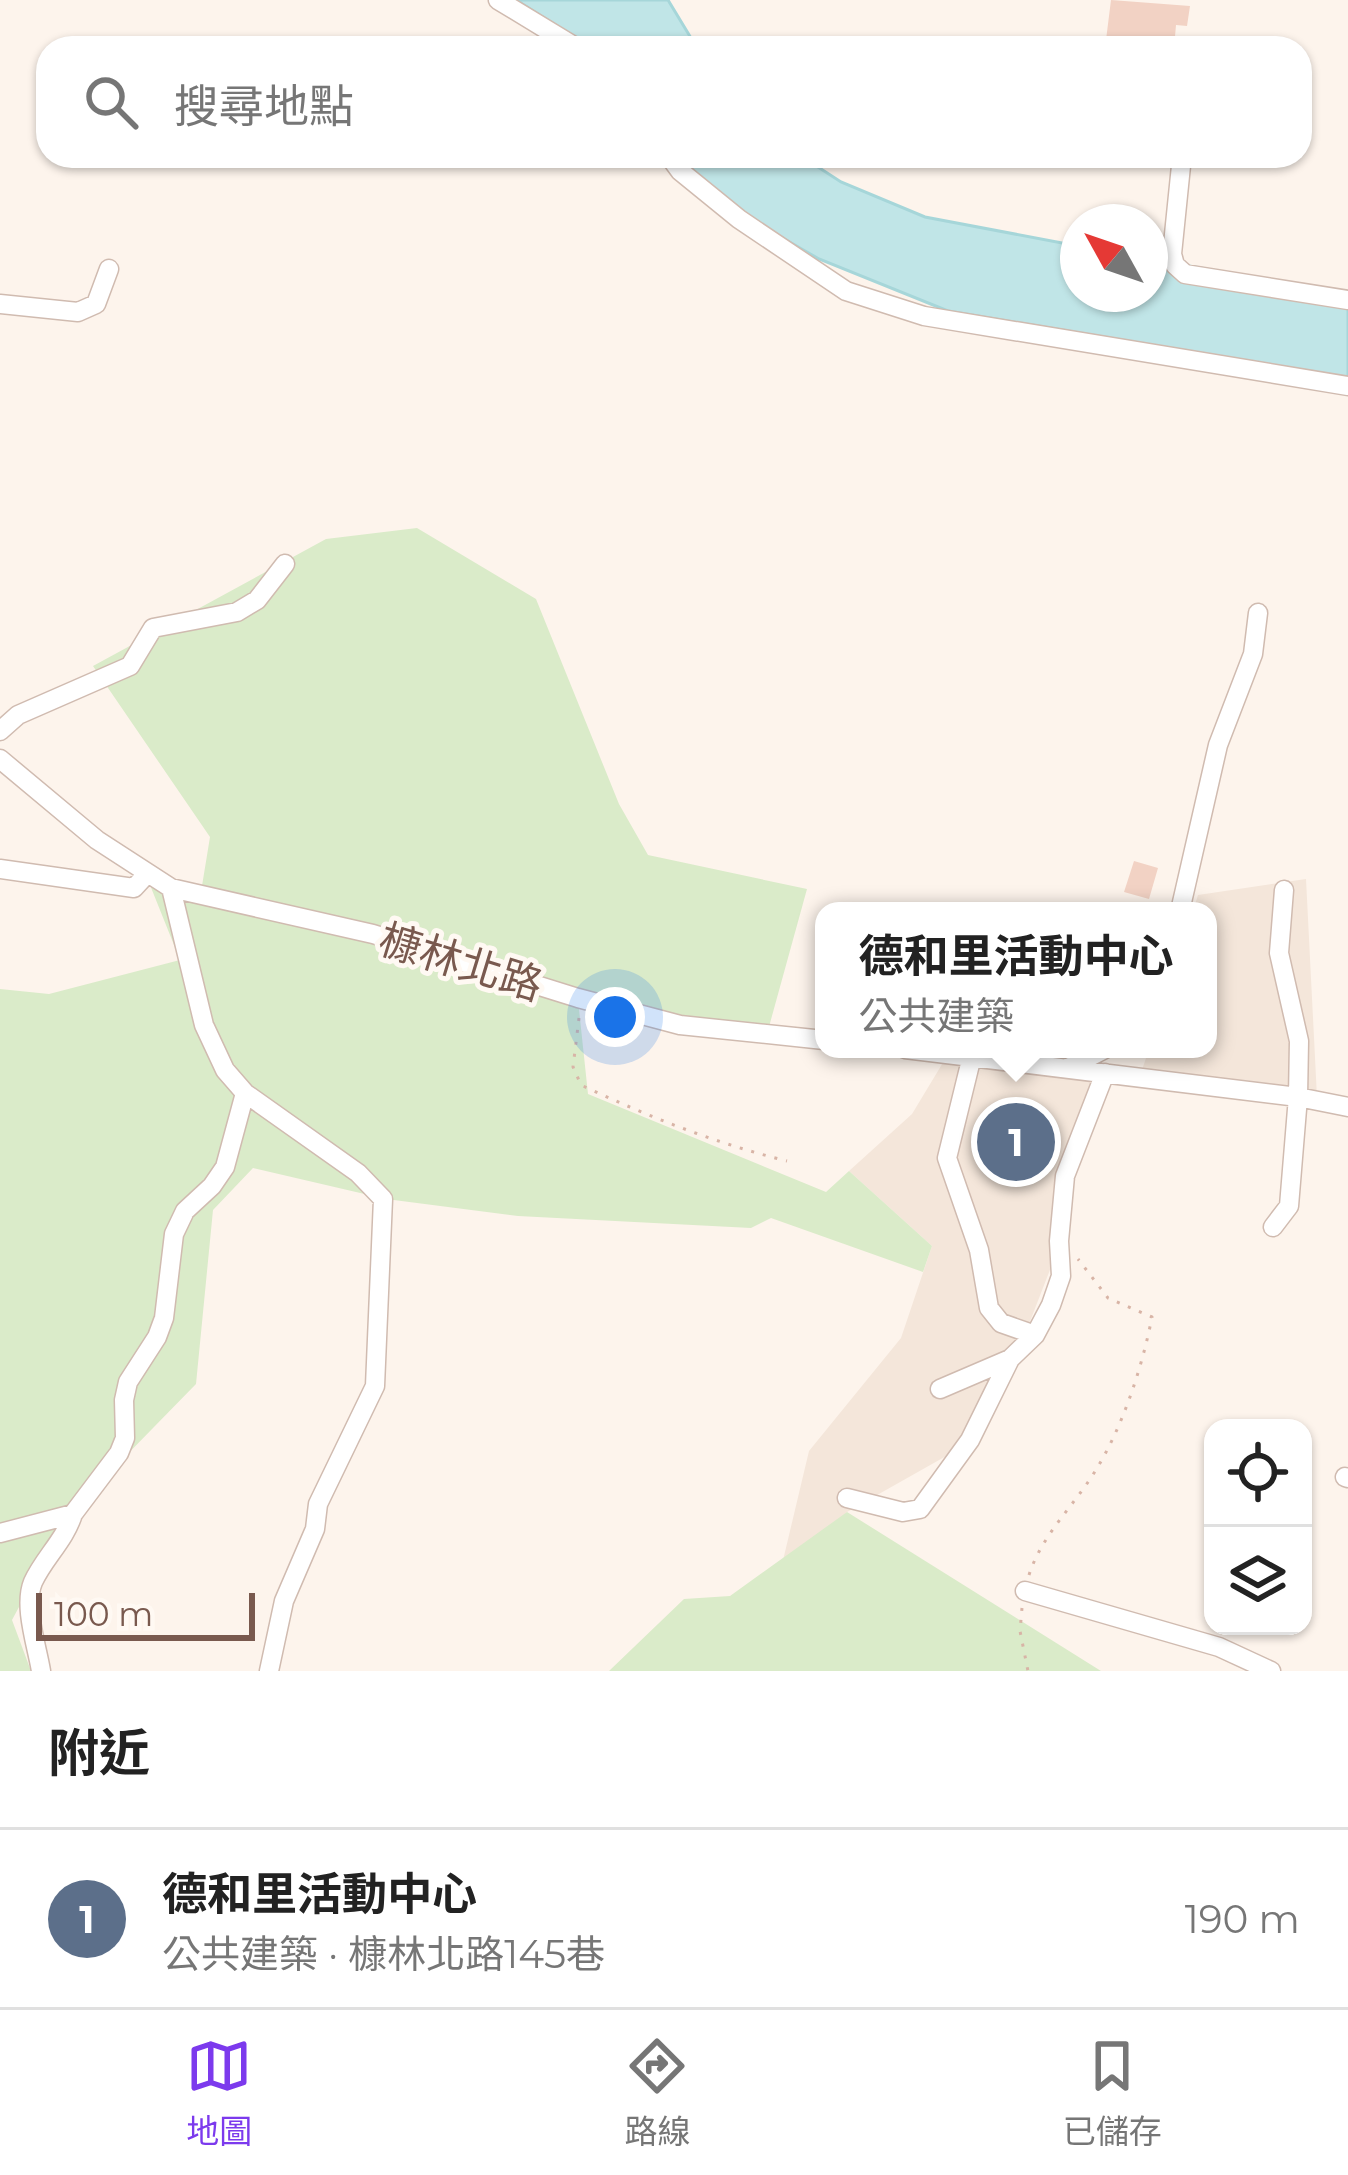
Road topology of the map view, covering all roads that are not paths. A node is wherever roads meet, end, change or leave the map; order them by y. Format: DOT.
graph roads {
  1 [pos="498,0"];
  2 [pos="557,36"];
  3 [pos="677,168"];
  4 [pos="1181,168"];
  5 [pos="109,269"];
  6 [pos="1348,300"];
  7 [pos="0,304"];
  8 [pos="1348,386"];
  9 [pos="285,564"];
  10 [pos="1258,613"];
  11 [pos="0,731"];
  12 [pos="0,759"];
  13 [pos="0,869"];
  14 [pos="146,875"];
  15 [pos="171,888"];
  16 [pos="1284,890"];
  17 [pos="1182,902"];
  18 [pos="815,1039"];
  19 [pos="972,1058"];
  20 [pos="988,1058"];
  21 [pos="1087,1058"];
  22 [pos="1068,1068"];
  23 [pos="1106,1073"];
  24 [pos="245,1093"];
  25 [pos="1298,1097"];
  26 [pos="1348,1107"];
  27 [pos="1273,1227"];
  28 [pos="1035,1335"];
  29 [pos="1010,1359"];
  30 [pos="940,1389"];
  31 [pos="848,1498"];
  32 [pos="73,1514"];
  33 [pos="0,1533"];
  34 [pos="1025,1591"];
  35 [pos="41,1671"];
  36 [pos="269,1671"];
  37 [pos="1271,1671"];
  1 -- 2 [label="street"];
  3 -- 8 [label="street"];
  4 -- 6 [label="street"];
  5 -- 7 [label="street"];
  9 -- 11 [label="street"];
  10 -- 17 [label="street"];
  12 -- 14 [label="street, 槺林北路"];
  13 -- 14 [label="street"];
  14 -- 15 [label="street, 槺林北路"];
  15 -- 18 [label="street, 槺林北路"];
  15 -- 24 [label="street"];
  16 -- 25 [label="street"];
  19 -- 28 [label="street"];
  20 -- 22 [label="street"];
  21 -- 22 [label="street"];
  22 -- 23 [label="street"];
  23 -- 25 [label="street"];
  23 -- 28 [label="street"];
  24 -- 32 [label="street"];
  24 -- 36 [label="street"];
  25 -- 26 [label="street"];
  25 -- 27 [label="street"];
  28 -- 29 [label="street"];
  29 -- 30 [label="street"];
  29 -- 31 [label="street"];
  32 -- 33 [label="street"];
  32 -- 35 [label="street"];
  34 -- 37 [label="street"];
}
